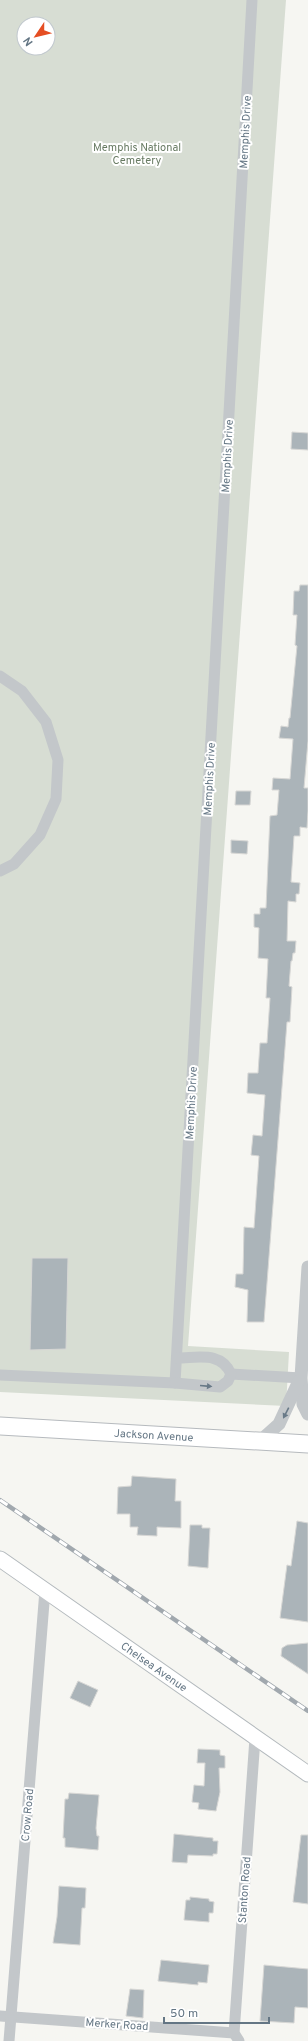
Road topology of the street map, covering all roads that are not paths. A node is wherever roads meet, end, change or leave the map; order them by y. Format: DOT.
graph roads {
  1 [pos="252,0"];
  2 [pos="0,676"];
  3 [pos="0,871"];
  4 [pos="308,1267"];
  5 [pos="177,1358"];
  6 [pos="231,1374"];
  7 [pos="0,1375"];
  8 [pos="301,1378"];
  9 [pos="175,1383"];
  10 [pos="308,1414"];
  11 [pos="0,1426"];
  12 [pos="260,1440"];
  13 [pos="308,1444"];
  14 [pos="0,1559"];
  15 [pos="45,1590"];
  16 [pos="255,1738"];
  17 [pos="308,1774"];
  18 [pos="5,2016"];
  19 [pos="237,2037"];
  20 [pos="9,2041"];
  1 -- 5 [label="street, Memphis Drive"];
  2 -- 3 [label="street"];
  4 -- 8 [label="street"];
  5 -- 6 [label="street"];
  5 -- 9 [label="street, Memphis Drive"];
  6 -- 8 [label="street"];
  9 -- 6 [label="street, one-way"];
  7 -- 9 [label="street"];
  8 -- 10 [label="street"];
  8 -- 12 [label="street, one-way"];
  11 -- 12 [label="main road, Jackson Avenue"];
  12 -- 13 [label="main road, Jackson Avenue"];
  14 -- 15 [label="main road, Chelsea Avenue"];
  15 -- 16 [label="main road, Chelsea Avenue"];
  15 -- 18 [label="street, Crow Road"];
  16 -- 17 [label="main road, Chelsea Avenue"];
  16 -- 19 [label="street, Stanton Road"];
  18 -- 19 [label="street, Merker Road"];
  18 -- 20 [label="street, Crow Road"];
}
